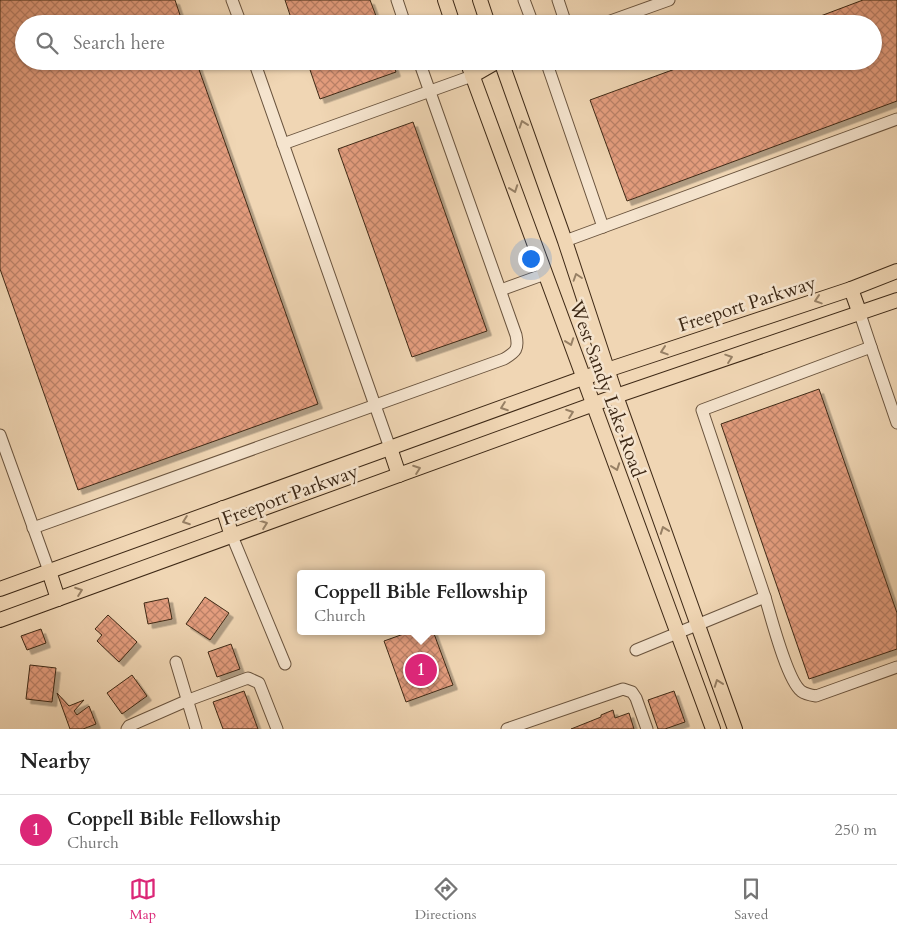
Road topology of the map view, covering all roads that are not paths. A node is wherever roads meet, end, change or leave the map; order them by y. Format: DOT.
graph roads {
  1 [pos="232,0"];
  2 [pos="397,0"];
  3 [pos="445,0"];
  4 [pos="480,0"];
  5 [pos="524,0"];
  6 [pos="558,0"];
  7 [pos="669,0"];
  8 [pos="237,15"];
  9 [pos="402,15"];
  10 [pos="451,15"];
  11 [pos="485,15"];
  12 [pos="530,15"];
  13 [pos="563,15"];
  14 [pos="627,15"];
  15 [pos="257,70"];
  16 [pos="422,70"];
  17 [pos="470,70"];
  18 [pos="483,70"];
  19 [pos="503,70"];
  20 [pos="549,70"];
  21 [pos="472,76"];
  22 [pos="430,91"];
  23 [pos="897,118"];
  24 [pos="283,144"];
  25 [pos="603,227"];
  26 [pos="565,241"];
  27 [pos="897,271"];
  28 [pos="545,274"];
  29 [pos="851,289"];
  30 [pos="501,290"];
  31 [pos="897,300"];
  32 [pos="860,314"];
  33 [pos="871,347"];
  34 [pos="608,370"];
  35 [pos="583,378"];
  36 [pos="616,396"];
  37 [pos="593,405"];
  38 [pos="376,406"];
  39 [pos="897,423"];
  40 [pos="0,435"];
  41 [pos="390,448"];
  42 [pos="399,475"];
  43 [pos="223,508"];
  44 [pos="33,528"];
  45 [pos="232,536"];
  46 [pos="48,571"];
  47 [pos="0,589"];
  48 [pos="765,598"];
  49 [pos="58,599"];
  50 [pos="0,620"];
  51 [pos="697,624"];
  52 [pos="677,633"];
  53 [pos="636,650"];
  54 [pos="176,662"];
  55 [pos="285,664"];
  56 [pos="897,668"];
  57 [pos="186,701"];
  58 [pos="127,729"];
  59 [pos="196,729"];
  60 [pos="277,729"];
  61 [pos="507,729"];
  62 [pos="647,729"];
  63 [pos="713,729"];
  64 [pos="734,729"];
  1 -- 8 [label="street"];
  2 -- 9 [label="street"];
  3 -- 10 [label="main road"];
  4 -- 11 [label="main road"];
  5 -- 12 [label="street"];
  6 -- 13 [label="street"];
  7 -- 14 [label="street"];
  15 -- 24 [label="street"];
  16 -- 22 [label="street"];
  17 -- 21 [label="main road, West Sandy Lake Road"];
  18 -- 21 [label="main road"];
  26 -- 19 [label="main road, West Sandy Lake Road, one-way"];
  20 -- 25 [label="street"];
  21 -- 22 [label="street"];
  21 -- 28 [label="main road, West Sandy Lake Road, one-way"];
  22 -- 24 [label="street"];
  22 -- 30 [label="street"];
  23 -- 25 [label="street"];
  24 -- 38 [label="street"];
  25 -- 26 [label="street"];
  34 -- 26 [label="main road, West Sandy Lake Road, one-way"];
  27 -- 29 [label="main road, Freeport Parkway"];
  28 -- 30 [label="street"];
  28 -- 35 [label="main road, West Sandy Lake Road, one-way"];
  29 -- 32 [label="main road"];
  29 -- 34 [label="main road, Freeport Parkway, one-way"];
  30 -- 38 [label="street"];
  31 -- 32 [label="main road"];
  32 -- 33 [label="street"];
  36 -- 32 [label="main road, one-way"];
  33 -- 39 [label="street"];
  33 -- 48 [label="street"];
  34 -- 35 [label="main road, Freeport Parkway"];
  34 -- 36 [label="main road, West Sandy Lake Road"];
  35 -- 37 [label="main road, West Sandy Lake Road"];
  35 -- 41 [label="main road, Freeport Parkway, one-way"];
  36 -- 37 [label="main road, Freeport Parkway"];
  51 -- 36 [label="main road, West Sandy Lake Road, one-way"];
  42 -- 37 [label="main road, Freeport Parkway, one-way"];
  37 -- 52 [label="main road, West Sandy Lake Road, one-way"];
  38 -- 41 [label="street"];
  38 -- 44 [label="street"];
  40 -- 44 [label="street"];
  41 -- 42 [label="main road"];
  41 -- 43 [label="main road, Freeport Parkway"];
  45 -- 42 [label="main road, Freeport Parkway, one-way"];
  43 -- 45 [label="main road"];
  43 -- 46 [label="main road, Freeport Parkway, one-way"];
  44 -- 46 [label="street"];
  49 -- 45 [label="main road, Freeport Parkway, one-way"];
  45 -- 55 [label="street"];
  46 -- 47 [label="main road, Freeport Parkway"];
  46 -- 49 [label="main road"];
  48 -- 51 [label="street"];
  48 -- 56 [label="street"];
  49 -- 50 [label="main road, Freeport Parkway"];
  51 -- 52 [label="street"];
  64 -- 51 [label="main road, West Sandy Lake Road, one-way"];
  52 -- 53 [label="street"];
  52 -- 63 [label="main road, West Sandy Lake Road"];
  54 -- 57 [label="street"];
  57 -- 58 [label="street"];
  57 -- 59 [label="street"];
  57 -- 60 [label="street"];
  61 -- 62 [label="street"];
}
